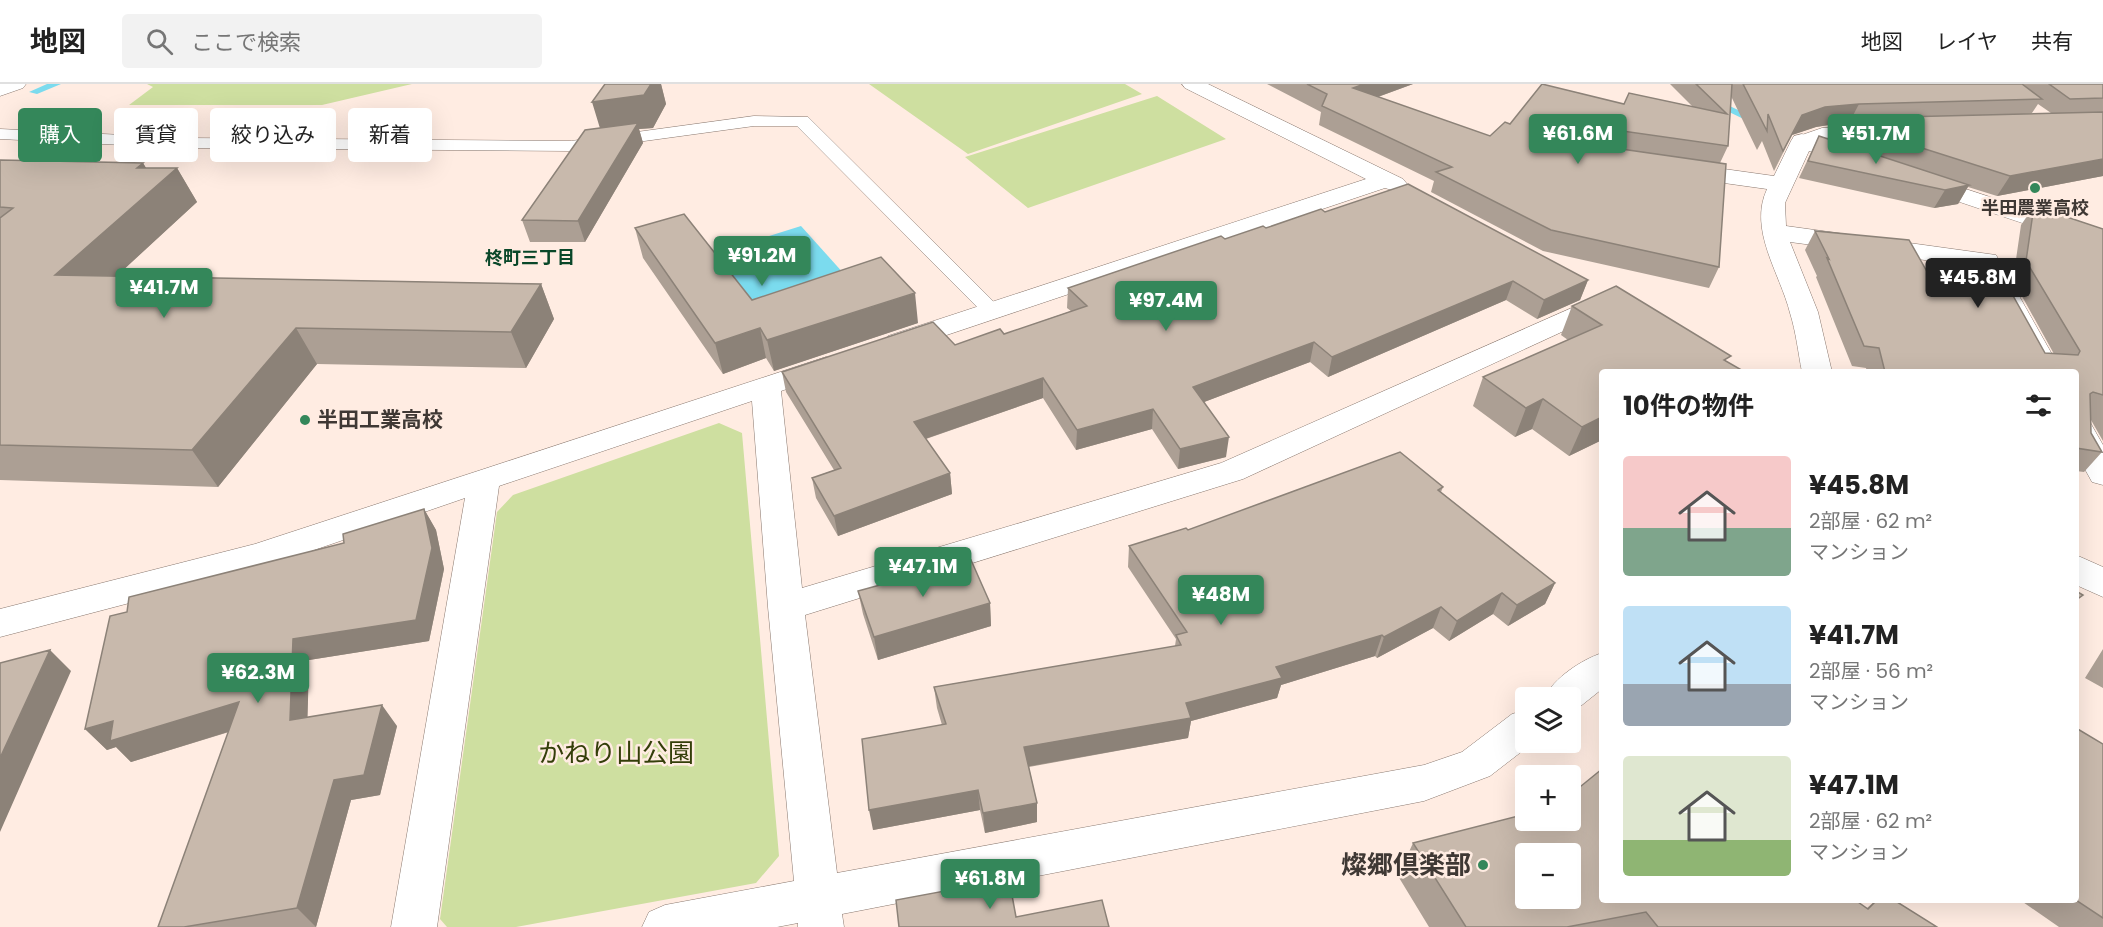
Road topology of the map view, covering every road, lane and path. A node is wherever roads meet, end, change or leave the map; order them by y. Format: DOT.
graph roads {
  1 [pos="16,84"];
  2 [pos="1192,84"];
  3 [pos="0,90"];
  4 [pos="1883,129"];
  5 [pos="0,134"];
  6 [pos="1802,141"];
  7 [pos="1663,168"];
  8 [pos="1385,180"];
  9 [pos="1780,184"];
  10 [pos="1419,197"];
  11 [pos="1774,232"];
  12 [pos="2103,242"];
  13 [pos="1582,282"];
  14 [pos="992,311"];
  15 [pos="1816,369"];
  16 [pos="2046,369"];
  17 [pos="766,387"];
  18 [pos="2079,430"];
  19 [pos="2103,474"];
  20 [pos="484,479"];
  21 [pos="2079,570"];
  22 [pos="2103,584"];
  23 [pos="786,607"];
  24 [pos="0,623"];
  25 [pos="1599,670"];
  26 [pos="1577,687"];
  27 [pos="1515,734"];
  28 [pos="820,913"];
  29 [pos="414,927"];
  30 [pos="665,927"];
  1 -- 3 [label="street"];
  2 -- 8 [label="street"];
  4 -- 6 [label="lane"];
  5 -- 14 [label="lane"];
  6 -- 9 [label="street"];
  6 -- 12 [label="street"];
  7 -- 9 [label="street"];
  8 -- 10 [label="street"];
  8 -- 14 [label="street"];
  9 -- 11 [label="street"];
  11 -- 15 [label="street"];
  11 -- 16 [label="street"];
  13 -- 23 [label="street"];
  14 -- 17 [label="street"];
  17 -- 20 [label="street"];
  17 -- 23 [label="street"];
  18 -- 19 [label="street"];
  20 -- 24 [label="street"];
  20 -- 29 [label="street"];
  21 -- 22 [label="street"];
  23 -- 28 [label="street"];
  25 -- 26 [label="street"];
  27 -- 28 [label="street"];
  28 -- 30 [label="street"];
}
